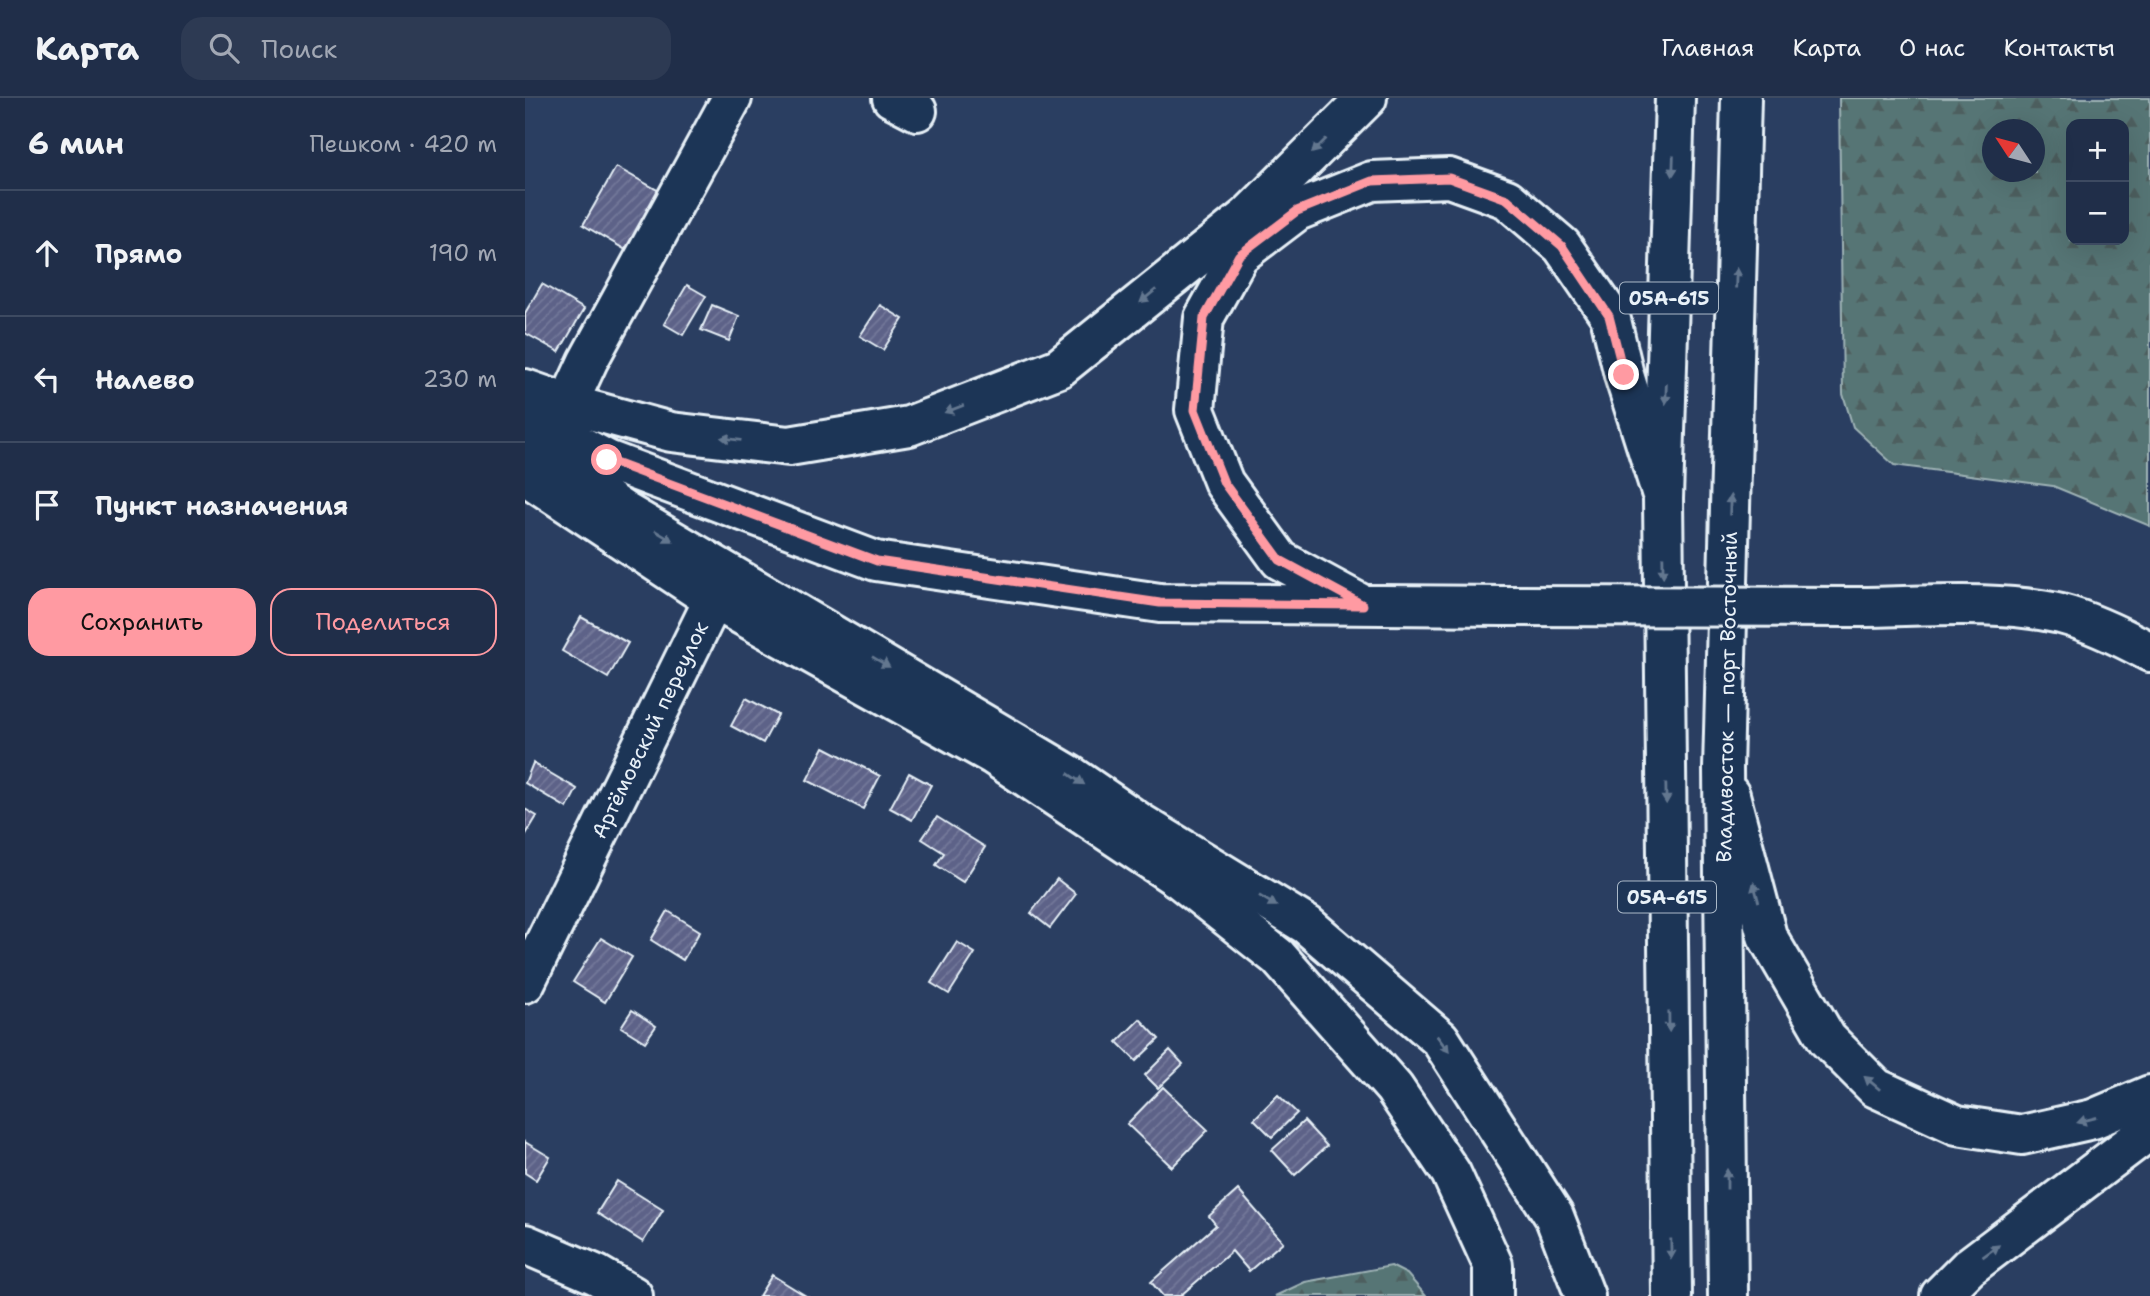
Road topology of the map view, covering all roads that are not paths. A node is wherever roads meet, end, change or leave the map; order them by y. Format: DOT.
graph roads {
  1 [pos="732,98"];
  2 [pos="1367,98"];
  3 [pos="1675,98"];
  4 [pos="1741,98"];
  5 [pos="525,389"];
  6 [pos="568,404"];
  7 [pos="525,416"];
  8 [pos="525,444"];
  9 [pos="525,475"];
  10 [pos="1663,499"];
  11 [pos="706,595"];
  12 [pos="1363,605"];
  13 [pos="2150,652"];
  14 [pos="1723,769"];
  15 [pos="525,983"];
  16 [pos="2150,1095"];
  17 [pos="2150,1130"];
  18 [pos="525,1244"];
  19 [pos="633,1296"];
  20 [pos="1493,1296"];
  21 [pos="1585,1296"];
  22 [pos="1672,1296"];
  23 [pos="1728,1296"];
  24 [pos="1940,1296"];
  1 -- 6 [label="main road"];
  2 -- 6 [label="main road, one-way"];
  3 -- 10 [label="main road, 05А-615, one-way"];
  14 -- 4 [label="main road, Владивосток — порт Восточный / 05А-615, one-way"];
  5 -- 6 [label="main road"];
  7 -- 12 [label="main road"];
  8 -- 21 [label="main road, one-way"];
  9 -- 11 [label="main road, Артёмовский переулок"];
  10 -- 12 [label="main road"];
  10 -- 22 [label="main road, 05А-615, one-way"];
  11 -- 15 [label="main road, Артёмовский переулок"];
  11 -- 20 [label="main road"];
  12 -- 13 [label="main road, bridge"];
  16 -- 14 [label="main road, one-way"];
  23 -- 14 [label="main road, Владивосток — порт Восточный / 05А-615, one-way"];
  24 -- 17 [label="main road, one-way"];
  18 -- 19 [label="main road"];
}
